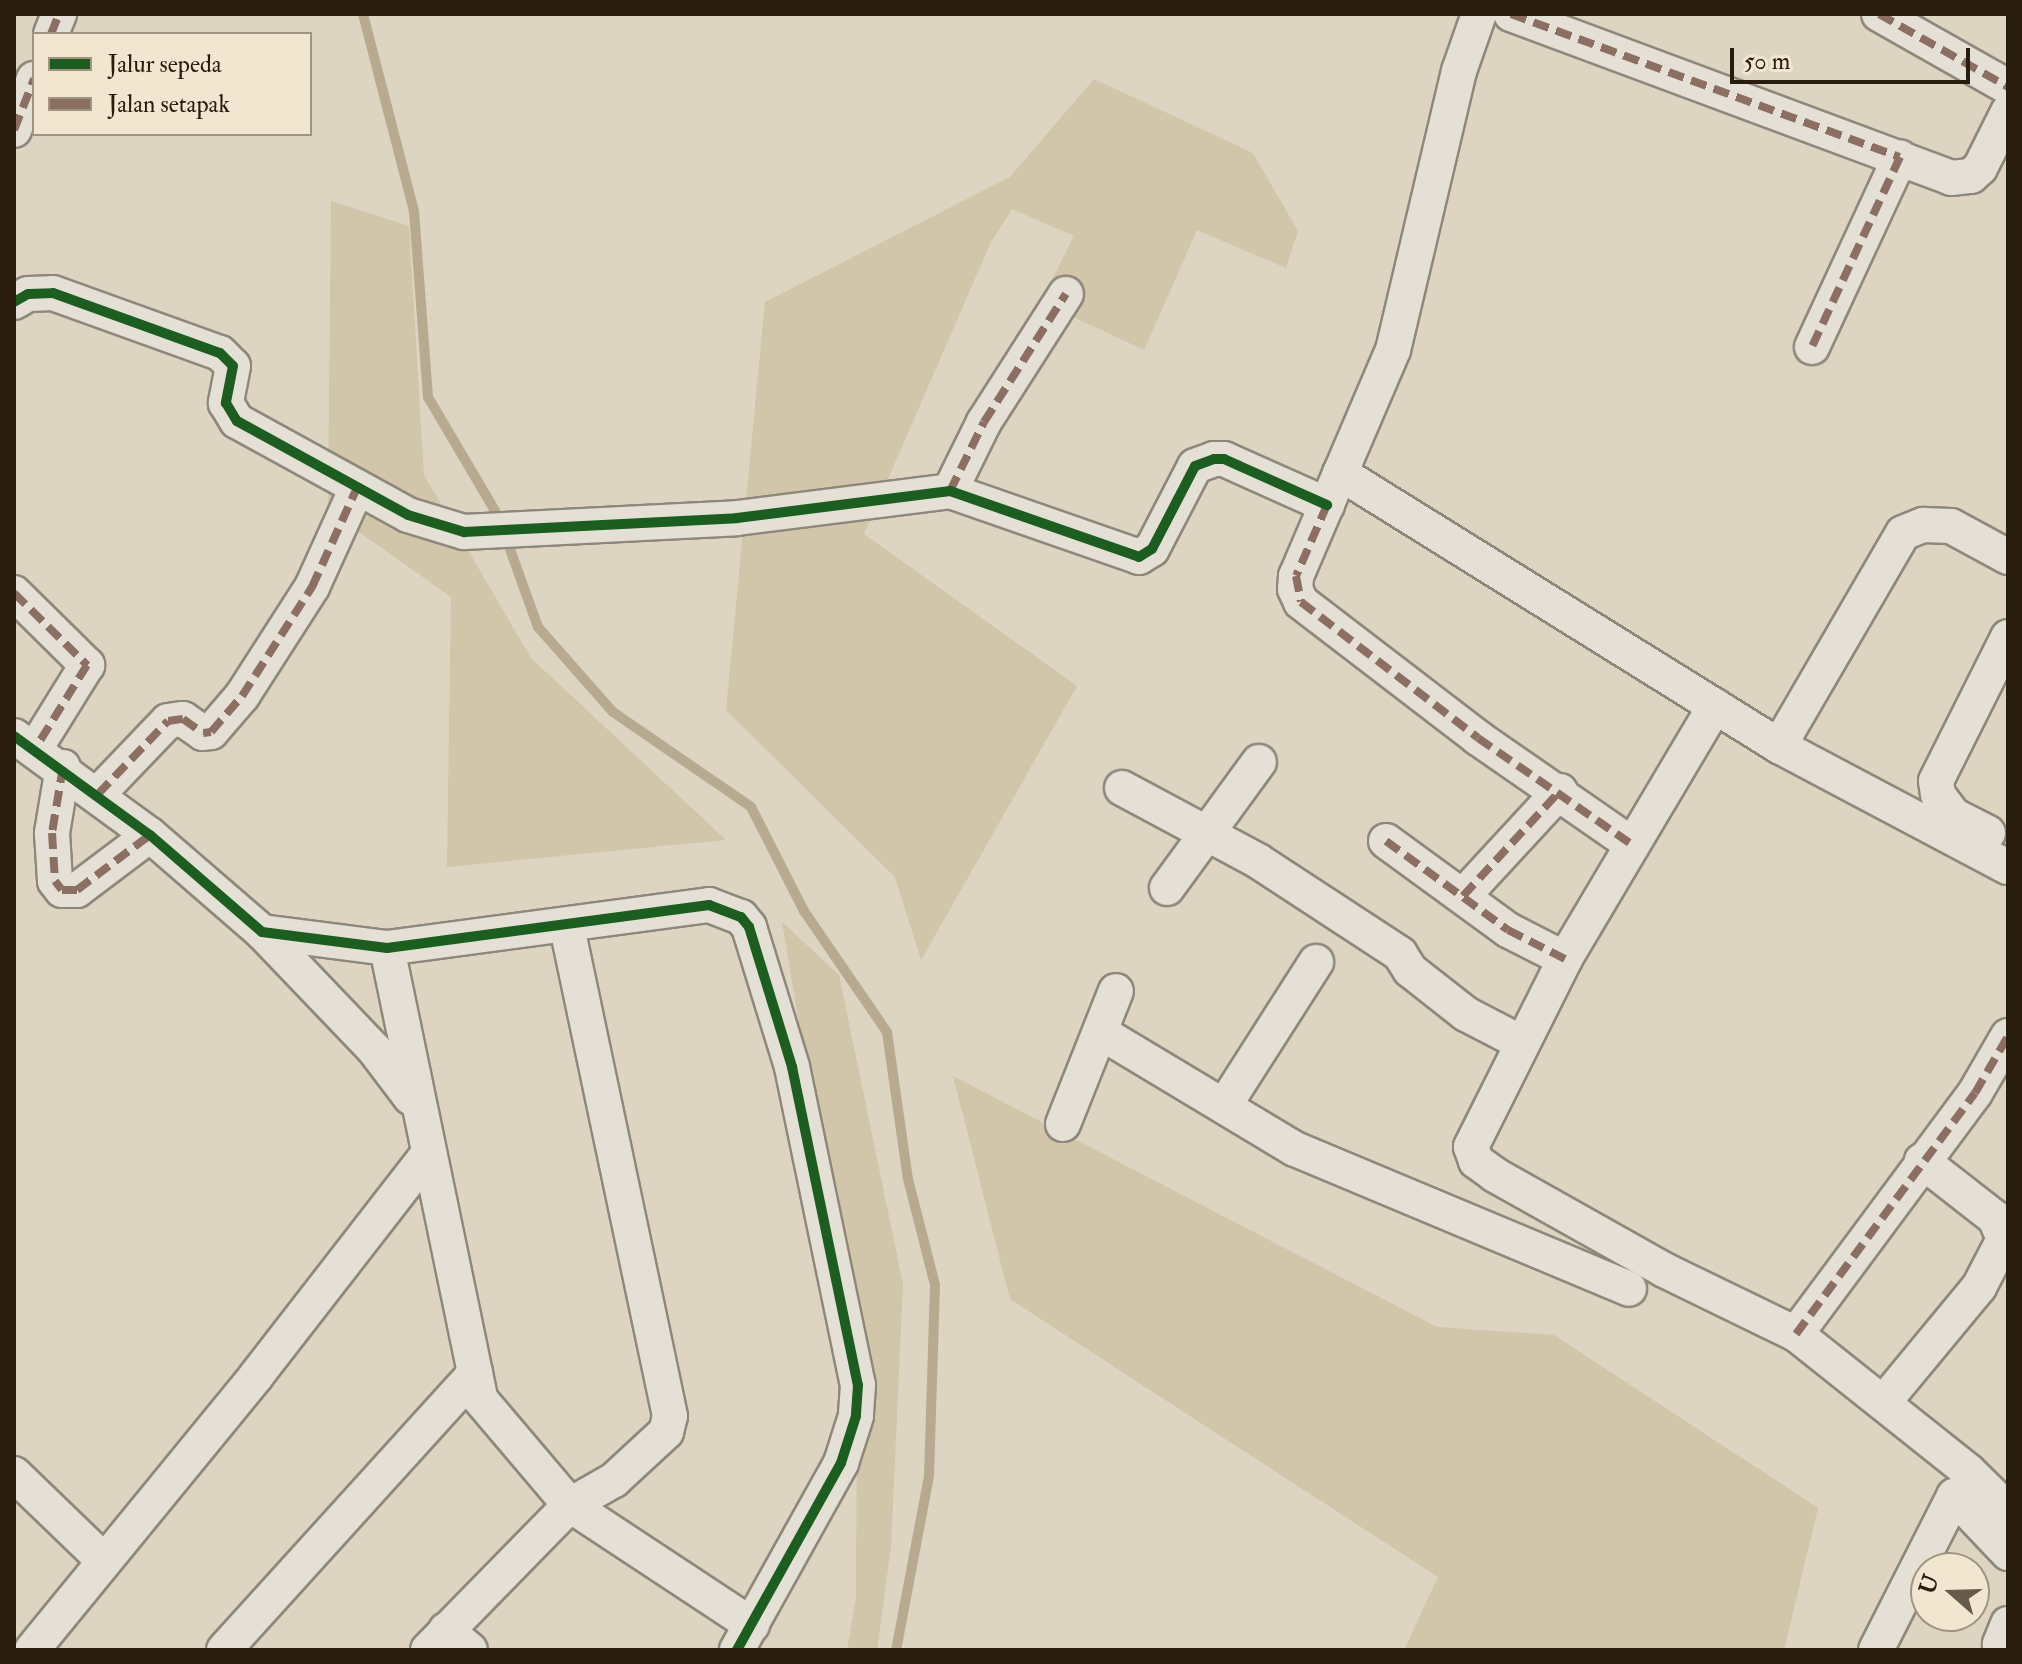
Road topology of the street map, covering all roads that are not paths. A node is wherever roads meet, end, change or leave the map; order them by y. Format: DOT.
graph roads {
  1 [pos="1479,14"];
  2 [pos="1511,14"];
  3 [pos="1879,14"];
  4 [pos="32,84"];
  5 [pos="2008,87"];
  6 [pos="2008,112"];
  7 [pos="14,130"];
  8 [pos="1900,157"];
  9 [pos="1066,294"];
  10 [pos="14,302"];
  11 [pos="1812,347"];
  12 [pos="1340,473"];
  13 [pos="357,488"];
  14 [pos="950,491"];
  15 [pos="1327,505"];
  16 [pos="2008,557"];
  17 [pos="14,593"];
  18 [pos="2008,637"];
  19 [pos="1715,706"];
  20 [pos="1779,746"];
  21 [pos="37,751"];
  22 [pos="1259,762"];
  23 [pos="1122,788"];
  24 [pos="1560,791"];
  25 [pos="98,794"];
  26 [pos="1207,833"];
  27 [pos="150,835"];
  28 [pos="1386,841"];
  29 [pos="2008,843"];
  30 [pos="1631,844"];
  31 [pos="2008,867"];
  32 [pos="1167,888"];
  33 [pos="1463,896"];
  34 [pos="567,927"];
  35 [pos="262,932"];
  36 [pos="387,948"];
  37 [pos="1565,959"];
  38 [pos="1316,962"];
  39 [pos="1116,991"];
  40 [pos="1100,1032"];
  41 [pos="2008,1036"];
  42 [pos="1522,1043"];
  43 [pos="1224,1106"];
  44 [pos="419,1112"];
  45 [pos="1063,1124"];
  46 [pos="428,1154"];
  47 [pos="1922,1161"];
  48 [pos="1622,1246"];
  49 [pos="1796,1334"];
  50 [pos="475,1373"];
  51 [pos="1883,1403"];
  52 [pos="14,1474"];
  53 [pos="570,1505"];
  54 [pos="2008,1510"];
  55 [pos="2008,1553"];
  56 [pos="104,1561"];
  57 [pos="2008,1624"];
  58 [pos="744,1637"];
  59 [pos="448,1643"];
  60 [pos="2008,1649"];
  61 [pos="32,1650"];
  62 [pos="224,1650"];
  63 [pos="1876,1650"];
  1 -- 12 [label="street"];
  2 -- 8 [label="street"];
  3 -- 5 [label="street"];
  4 -- 7 [label="street"];
  6 -- 8 [label="street"];
  8 -- 11 [label="street"];
  9 -- 14 [label="street"];
  10 -- 13 [label="street"];
  12 -- 15 [label="street"];
  12 -- 19 [label="street"];
  13 -- 14 [label="street"];
  13 -- 25 [label="street"];
  14 -- 15 [label="street"];
  15 -- 24 [label="street"];
  16 -- 20 [label="street"];
  17 -- 21 [label="street"];
  18 -- 29 [label="street"];
  19 -- 20 [label="street"];
  19 -- 30 [label="street"];
  20 -- 31 [label="street"];
  21 -- 25 [label="street"];
  21 -- 27 [label="street"];
  22 -- 26 [label="street"];
  23 -- 26 [label="street"];
  24 -- 30 [label="street"];
  24 -- 33 [label="street"];
  25 -- 27 [label="street"];
  26 -- 32 [label="street"];
  26 -- 42 [label="street"];
  27 -- 35 [label="street"];
  28 -- 33 [label="street"];
  30 -- 37 [label="street"];
  33 -- 37 [label="street"];
  34 -- 36 [label="street"];
  34 -- 53 [label="street"];
  34 -- 58 [label="street"];
  35 -- 36 [label="street"];
  35 -- 44 [label="street"];
  36 -- 44 [label="street"];
  37 -- 42 [label="street"];
  38 -- 43 [label="street"];
  39 -- 40 [label="street"];
  40 -- 43 [label="street"];
  40 -- 45 [label="street"];
  41 -- 47 [label="street"];
  42 -- 48 [label="street"];
  43 -- 48 [label="street"];
  44 -- 46 [label="street"];
  46 -- 50 [label="street"];
  46 -- 56 [label="street"];
  47 -- 49 [label="street"];
  47 -- 51 [label="street"];
  48 -- 49 [label="street"];
  49 -- 51 [label="street"];
  50 -- 53 [label="street"];
  50 -- 62 [label="street"];
  51 -- 54 [label="street"];
  52 -- 56 [label="street"];
  53 -- 58 [label="street"];
  53 -- 59 [label="street"];
  55 -- 63 [label="street"];
  56 -- 61 [label="street"];
  57 -- 60 [label="street"];
}
